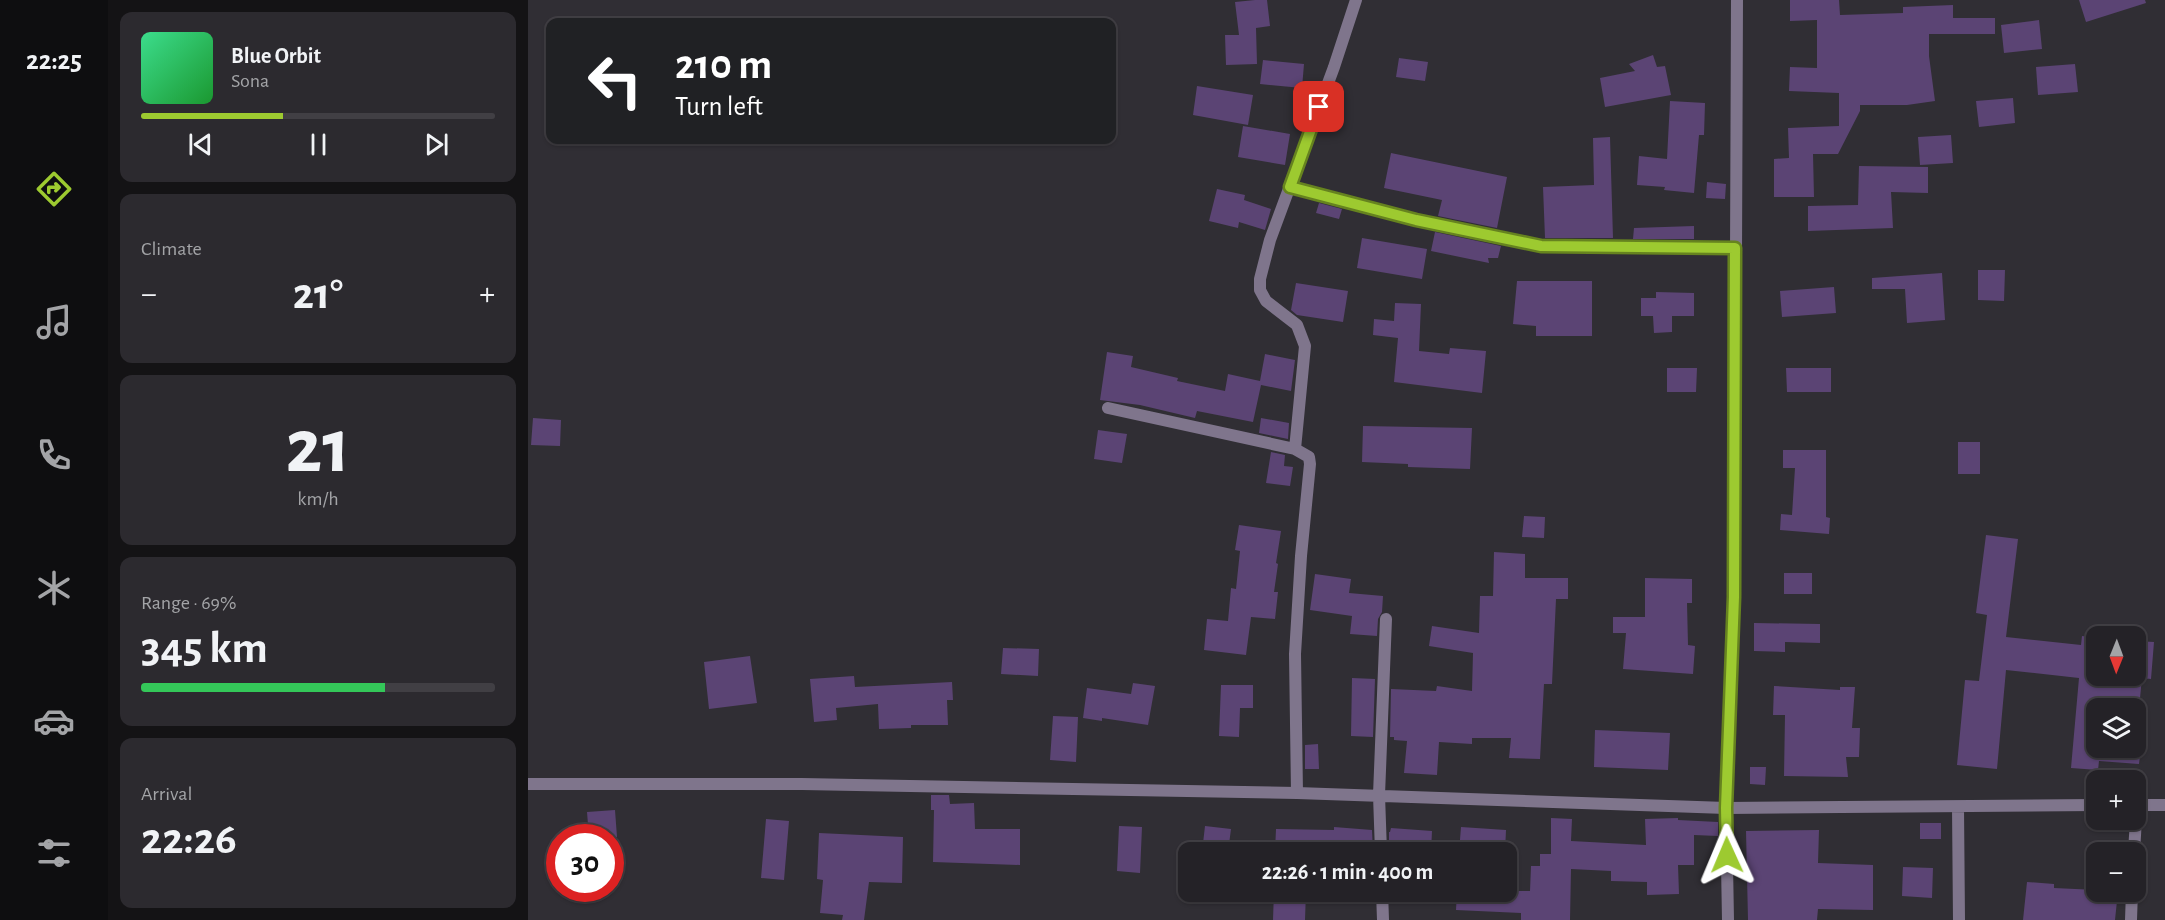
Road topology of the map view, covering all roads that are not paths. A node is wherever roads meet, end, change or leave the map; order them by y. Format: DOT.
graph roads {
  1 [pos="1356,0"];
  2 [pos="1737,0"];
  3 [pos="1290,187"];
  4 [pos="1735,248"];
  5 [pos="1108,408"];
  6 [pos="1295,449"];
  7 [pos="1386,619"];
  8 [pos="528,784"];
  9 [pos="1297,793"];
  10 [pos="1379,795"];
  11 [pos="2146,804"];
  12 [pos="2086,805"];
  13 [pos="2165,805"];
  14 [pos="1958,807"];
  15 [pos="1726,808"];
  16 [pos="1381,842"];
  17 [pos="1382,902"];
  18 [pos="2132,902"];
  19 [pos="1383,920"];
  20 [pos="1728,920"];
  21 [pos="1959,920"];
  22 [pos="2131,920"];
  1 -- 3 [label="street"];
  2 -- 4 [label="street"];
  3 -- 4 [label="street"];
  3 -- 6 [label="street"];
  4 -- 15 [label="street"];
  5 -- 6 [label="street"];
  6 -- 9 [label="street"];
  7 -- 10 [label="street"];
  8 -- 9 [label="street"];
  9 -- 10 [label="street"];
  10 -- 15 [label="street"];
  10 -- 16 [label="street"];
  11 -- 13 [label="street"];
  12 -- 14 [label="street"];
  14 -- 15 [label="street"];
  14 -- 21 [label="street"];
  15 -- 20 [label="street"];
  17 -- 19 [label="street"];
  18 -- 22 [label="street"];
}
